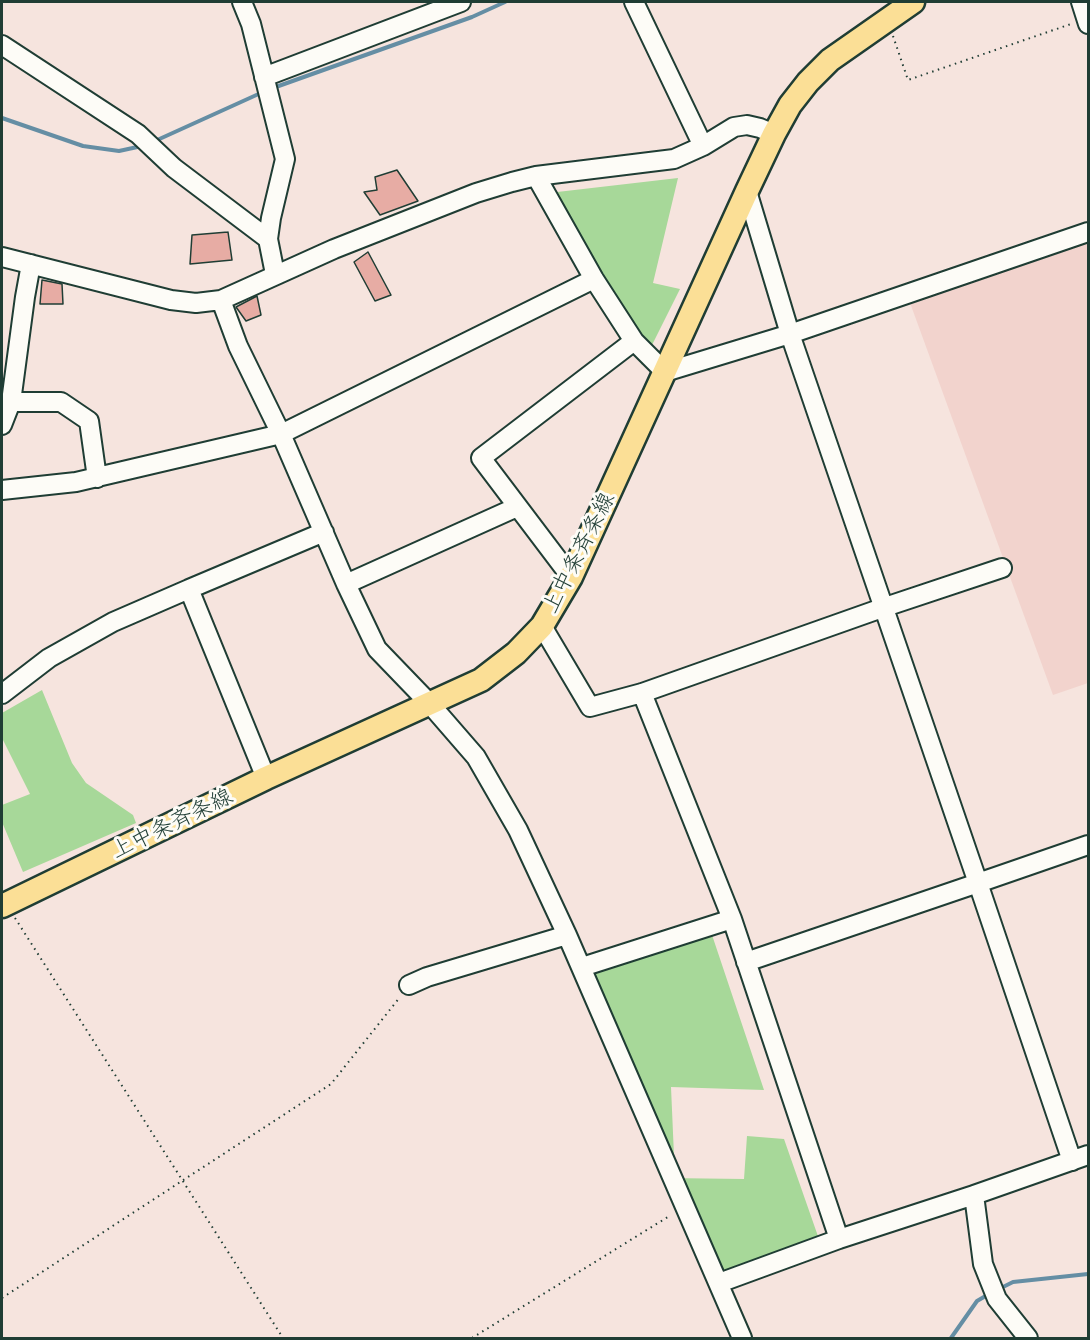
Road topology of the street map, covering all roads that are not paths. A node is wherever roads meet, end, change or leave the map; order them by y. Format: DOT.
graph roads {
  1 [pos="242,2"];
  2 [pos="461,2"];
  3 [pos="634,2"];
  4 [pos="913,2"];
  5 [pos="2,45"];
  6 [pos="264,77"];
  7 [pos="774,134"];
  8 [pos="703,146"];
  9 [pos="536,176"];
  10 [pos="747,191"];
  11 [pos="1089,232"];
  12 [pos="268,239"];
  13 [pos="2,256"];
  14 [pos="31,264"];
  15 [pos="275,274"];
  16 [pos="594,279"];
  17 [pos="221,300"];
  18 [pos="790,334"];
  19 [pos="634,341"];
  20 [pos="665,372"];
  21 [pos="11,402"];
  22 [pos="2,426"];
  23 [pos="281,434"];
  24 [pos="97,478"];
  25 [pos="2,490"];
  26 [pos="517,507"];
  27 [pos="324,532"];
  28 [pos="1002,568"];
  29 [pos="571,577"];
  30 [pos="346,584"];
  31 [pos="189,588"];
  32 [pos="885,607"];
  33 [pos="542,626"];
  34 [pos="642,693"];
  35 [pos="2,694"];
  36 [pos="430,704"];
  37 [pos="266,778"];
  38 [pos="1089,845"];
  39 [pos="978,883"];
  40 [pos="4,905"];
  41 [pos="732,919"];
  42 [pos="567,935"];
  43 [pos="746,962"];
  44 [pos="582,967"];
  45 [pos="409,985"];
  46 [pos="1080,1158"];
  47 [pos="974,1195"];
  48 [pos="838,1239"];
  49 [pos="719,1283"];
  50 [pos="742,1338"];
  51 [pos="1028,1338"];
  1 -- 6 [label="street"];
  2 -- 6 [label="street"];
  3 -- 8 [label="street"];
  4 -- 7 [label="main road, 上中条斉条線"];
  5 -- 12 [label="street"];
  6 -- 12 [label="street"];
  7 -- 8 [label="street"];
  7 -- 10 [label="main road, 上中条斉条線"];
  8 -- 9 [label="street"];
  9 -- 15 [label="street"];
  9 -- 16 [label="street"];
  10 -- 18 [label="street"];
  10 -- 20 [label="main road, 上中条斉条線"];
  11 -- 18 [label="street"];
  12 -- 15 [label="street"];
  13 -- 14 [label="street"];
  14 -- 17 [label="street"];
  14 -- 21 [label="street"];
  15 -- 17 [label="street"];
  16 -- 19 [label="street"];
  16 -- 23 [label="street"];
  17 -- 23 [label="street"];
  18 -- 20 [label="street"];
  18 -- 32 [label="street"];
  19 -- 20 [label="street"];
  19 -- 26 [label="street"];
  20 -- 29 [label="main road, 上中条斉条線"];
  21 -- 22 [label="street"];
  21 -- 24 [label="street"];
  23 -- 24 [label="street"];
  23 -- 27 [label="street"];
  24 -- 25 [label="street"];
  26 -- 29 [label="street"];
  26 -- 30 [label="street"];
  27 -- 30 [label="street"];
  27 -- 31 [label="street"];
  28 -- 32 [label="street"];
  29 -- 33 [label="main road, 上中条斉条線"];
  30 -- 36 [label="street"];
  31 -- 35 [label="street"];
  31 -- 37 [label="street"];
  32 -- 34 [label="street"];
  32 -- 39 [label="street"];
  33 -- 34 [label="street"];
  33 -- 36 [label="main road, 上中条斉条線"];
  34 -- 41 [label="street"];
  36 -- 37 [label="main road, 上中条斉条線"];
  36 -- 42 [label="street"];
  37 -- 40 [label="main road, 上中条斉条線"];
  38 -- 39 [label="street"];
  39 -- 43 [label="street"];
  39 -- 46 [label="street"];
  41 -- 43 [label="street"];
  41 -- 44 [label="street"];
  42 -- 44 [label="street"];
  42 -- 45 [label="street"];
  43 -- 48 [label="street"];
  44 -- 49 [label="street"];
  46 -- 47 [label="street"];
  47 -- 48 [label="street"];
  47 -- 51 [label="street"];
  48 -- 49 [label="street"];
  49 -- 50 [label="street"];
}
